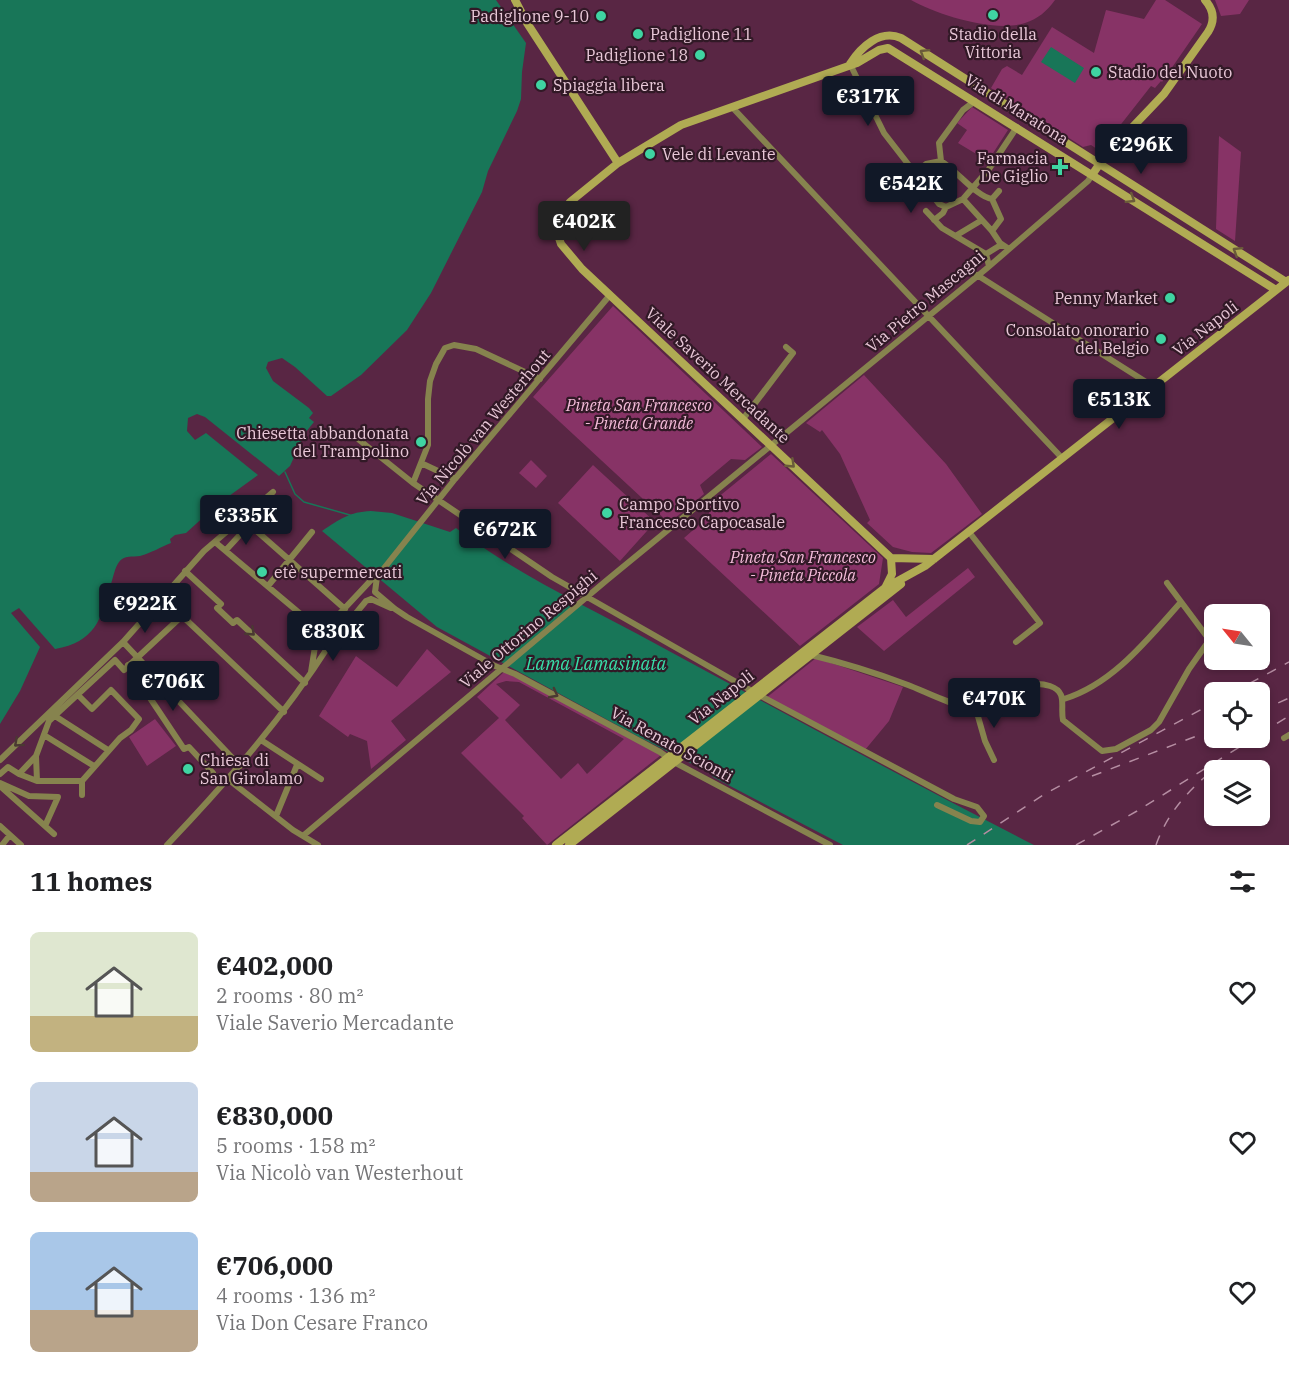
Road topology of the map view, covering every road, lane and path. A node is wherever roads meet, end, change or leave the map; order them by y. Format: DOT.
graph roads {
  1 [pos="515,0"];
  2 [pos="1205,0"];
  3 [pos="850,64"];
  4 [pos="982,89"];
  5 [pos="975,101"];
  6 [pos="732,107"];
  7 [pos="1017,127"];
  8 [pos="941,161"];
  9 [pos="618,163"];
  10 [pos="1099,164"];
  11 [pos="915,173"];
  12 [pos="1092,175"];
  13 [pos="973,186"];
  14 [pos="927,188"];
  15 [pos="892,190"];
  16 [pos="999,191"];
  17 [pos="963,199"];
  18 [pos="992,199"];
  19 [pos="946,207"];
  20 [pos="926,211"];
  21 [pos="934,220"];
  22 [pos="982,220"];
  23 [pos="992,231"];
  24 [pos="957,235"];
  25 [pos="1006,248"];
  26 [pos="986,254"];
  27 [pos="989,266"];
  28 [pos="977,276"];
  29 [pos="1288,281"];
  30 [pos="1276,290"];
  31 [pos="610,295"];
  32 [pos="928,316"];
  33 [pos="786,347"];
  34 [pos="540,379"];
  35 [pos="1154,387"];
  36 [pos="743,419"];
  37 [pos="358,439"];
  38 [pos="772,446"];
  39 [pos="1062,458"];
  40 [pos="421,463"];
  41 [pos="455,479"];
  42 [pos="413,483"];
  43 [pos="273,492"];
  44 [pos="437,502"];
  45 [pos="243,519"];
  46 [pos="249,525"];
  47 [pos="312,532"];
  48 [pos="969,532"];
  49 [pos="215,542"];
  50 [pos="226,550"];
  51 [pos="891,558"];
  52 [pos="290,559"];
  53 [pos="934,559"];
  54 [pos="184,571"];
  55 [pos="377,577"];
  56 [pos="908,577"];
  57 [pos="1167,584"];
  58 [pos="268,586"];
  59 [pos="885,588"];
  60 [pos="364,589"];
  61 [pos="374,591"];
  62 [pos="162,597"];
  63 [pos="369,599"];
  64 [pos="585,600"];
  65 [pos="1181,603"];
  66 [pos="345,609"];
  67 [pos="395,609"];
  68 [pos="182,616"];
  69 [pos="303,616"];
  70 [pos="327,626"];
  71 [pos="317,633"];
  72 [pos="333,637"];
  73 [pos="123,642"];
  74 [pos="1016,642"];
  75 [pos="811,655"];
  76 [pos="138,657"];
  77 [pos="126,668"];
  78 [pos="503,668"];
  79 [pos="310,675"];
  80 [pos="305,682"];
  81 [pos="756,693"];
  82 [pos="78,695"];
  83 [pos="1064,699"];
  84 [pos="975,706"];
  85 [pos="284,712"];
  86 [pos="55,716"];
  87 [pos="44,735"];
  88 [pos="261,740"];
  89 [pos="108,750"];
  90 [pos="36,756"];
  91 [pos="0,759"];
  92 [pos="673,759"];
  93 [pos="994,760"];
  94 [pos="297,765"];
  95 [pos="94,766"];
  96 [pos="240,766"];
  97 [pos="213,773"];
  98 [pos="0,774"];
  99 [pos="19,774"];
  100 [pos="321,779"];
  101 [pos="229,780"];
  102 [pos="37,781"];
  103 [pos="82,781"];
  104 [pos="0,784"];
  105 [pos="82,795"];
  106 [pos="937,805"];
  107 [pos="276,816"];
  108 [pos="0,826"];
  109 [pos="45,826"];
  110 [pos="54,834"];
  111 [pos="10,835"];
  112 [pos="304,835"];
  113 [pos="2,845"];
  114 [pos="21,845"];
  115 [pos="167,845"];
  116 [pos="318,845"];
  117 [pos="556,845"];
  118 [pos="569,845"];
  119 [pos="830,845"];
  1 -- 9 [label="main road"];
  2 -- 10 [label="main road"];
  4 -- 3 [label="main road, Via di Maratona, one-way"];
  3 -- 5 [label="main road, Via di Maratona"];
  3 -- 6 [label="main road"];
  3 -- 11 [label="street"];
  4 -- 5 [label="main road"];
  4 -- 10 [label="main road, Via di Maratona"];
  5 -- 7 [label="main road, Via di Maratona"];
  5 -- 8 [label="street"];
  6 -- 9 [label="main road"];
  6 -- 32 [label="street"];
  7 -- 12 [label="main road, Via di Maratona"];
  7 -- 13 [label="street"];
  8 -- 11 [label="street"];
  8 -- 13 [label="street"];
  9 -- 31 [label="main road, Viale Saverio Mercadante"];
  10 -- 12 [label="main road"];
  29 -- 10 [label="main road, Via di Maratona, one-way"];
  11 -- 14 [label="street"];
  12 -- 25 [label="street, Via Pietro Mascagni"];
  12 -- 30 [label="main road, Via di Maratona, one-way"];
  13 -- 17 [label="street"];
  13 -- 18 [label="street"];
  14 -- 15 [label="street"];
  14 -- 19 [label="street"];
  16 -- 18 [label="street"];
  17 -- 19 [label="street"];
  17 -- 22 [label="street"];
  18 -- 23 [label="street"];
  19 -- 21 [label="street"];
  20 -- 21 [label="street"];
  21 -- 24 [label="street"];
  22 -- 23 [label="street"];
  22 -- 24 [label="street"];
  23 -- 25 [label="street"];
  24 -- 26 [label="street"];
  25 -- 26 [label="street"];
  25 -- 27 [label="street, Via Pietro Mascagni"];
  26 -- 27 [label="street"];
  27 -- 28 [label="street, Via Pietro Mascagni"];
  28 -- 32 [label="street, Via Pietro Mascagni"];
  28 -- 35 [label="street"];
  29 -- 30 [label="main road, Via Napoli"];
  30 -- 35 [label="main road, Via Napoli"];
  31 -- 34 [label="street, Via Nicolò van Westerhout"];
  31 -- 36 [label="main road, Viale Saverio Mercadante"];
  32 -- 38 [label="street, Via Pietro Mascagni"];
  32 -- 39 [label="street"];
  33 -- 36 [label="street"];
  34 -- 40 [label="street"];
  34 -- 41 [label="street, Via Nicolò van Westerhout"];
  35 -- 39 [label="main road, Via Napoli"];
  36 -- 38 [label="main road, Viale Saverio Mercadante"];
  37 -- 42 [label="street"];
  38 -- 51 [label="main road, Viale Saverio Mercadante, one-way"];
  38 -- 64 [label="street, Viale Ottorino Respighi"];
  39 -- 48 [label="main road, Via Napoli"];
  40 -- 41 [label="street"];
  40 -- 42 [label="street"];
  41 -- 44 [label="street, Via Nicolò van Westerhout"];
  42 -- 44 [label="street"];
  43 -- 45 [label="street"];
  44 -- 55 [label="street, Via Nicolò van Westerhout"];
  44 -- 64 [label="street"];
  45 -- 46 [label="street"];
  45 -- 49 [label="street"];
  46 -- 50 [label="street"];
  46 -- 52 [label="street"];
  47 -- 52 [label="street"];
  48 -- 53 [label="main road, Via Napoli"];
  48 -- 74 [label="street"];
  49 -- 50 [label="street"];
  49 -- 54 [label="street"];
  50 -- 58 [label="street"];
  51 -- 53 [label="main road"];
  51 -- 59 [label="main road"];
  52 -- 58 [label="street"];
  52 -- 66 [label="street"];
  53 -- 56 [label="main road, Via Napoli"];
  54 -- 62 [label="street"];
  54 -- 80 [label="street, one-way"];
  55 -- 60 [label="street, Via Nicolò van Westerhout"];
  55 -- 61 [label="street, Via Nicolò van Westerhout"];
  56 -- 59 [label="main road, Via Napoli"];
  56 -- 75 [label="main road, Via Napoli"];
  57 -- 65 [label="street"];
  58 -- 69 [label="street"];
  59 -- 81 [label="main road, Via Napoli"];
  60 -- 61 [label="street"];
  60 -- 63 [label="street"];
  60 -- 66 [label="street, Via Nicolò van Westerhout"];
  61 -- 63 [label="street, Via Nicolò van Westerhout"];
  61 -- 67 [label="street"];
  62 -- 68 [label="street"];
  62 -- 73 [label="street"];
  63 -- 67 [label="street"];
  63 -- 72 [label="street, Via Nicolò van Westerhout"];
  64 -- 78 [label="street, Viale Ottorino Respighi"];
  64 -- 81 [label="street"];
  65 -- 83 [label="street"];
  65 -- 83 [label="street"];
  66 -- 70 [label="street, Via Nicolò van Westerhout"];
  67 -- 78 [label="street, Via Renato Scionti"];
  68 -- 76 [label="street"];
  68 -- 85 [label="street"];
  69 -- 70 [label="street"];
  69 -- 71 [label="street"];
  70 -- 71 [label="street, Via Nicolò van Westerhout"];
  70 -- 72 [label="street"];
  71 -- 72 [label="street"];
  71 -- 79 [label="street"];
  72 -- 79 [label="street, Via Nicolò van Westerhout"];
  73 -- 76 [label="street"];
  73 -- 91 [label="street, one-way"];
  75 -- 81 [label="main road, Via Napoli"];
  75 -- 84 [label="street"];
  76 -- 77 [label="street"];
  76 -- 96 [label="street"];
  77 -- 82 [label="street"];
  77 -- 97 [label="street"];
  78 -- 92 [label="street, Via Renato Scionti, one-way"];
  78 -- 112 [label="street, Viale Ottorino Respighi"];
  79 -- 80 [label="street, Via Nicolò van Westerhout"];
  80 -- 85 [label="street, Via Nicolò van Westerhout"];
  81 -- 92 [label="main road, Via Napoli"];
  81 -- 106 [label="street"];
  82 -- 86 [label="street"];
  82 -- 89 [label="street"];
  83 -- 84 [label="street"];
  84 -- 93 [label="street"];
  85 -- 88 [label="street, Via Nicolò van Westerhout"];
  86 -- 87 [label="street"];
  86 -- 89 [label="street"];
  87 -- 90 [label="street"];
  87 -- 95 [label="street"];
  88 -- 94 [label="street"];
  88 -- 96 [label="street, Via Nicolò van Westerhout"];
  89 -- 95 [label="street"];
  90 -- 99 [label="street"];
  90 -- 102 [label="street"];
  92 -- 117 [label="main road, Via Napoli"];
  92 -- 118 [label="main road, Via Napoli"];
  92 -- 119 [label="street, Via Renato Scionti"];
  94 -- 100 [label="street"];
  94 -- 107 [label="street"];
  95 -- 103 [label="street"];
  96 -- 101 [label="street, Via Nicolò van Westerhout"];
  98 -- 99 [label="street"];
  99 -- 102 [label="street"];
  101 -- 107 [label="street"];
  101 -- 115 [label="street, Via Nicolò van Westerhout"];
  102 -- 103 [label="street"];
  103 -- 105 [label="street"];
  104 -- 109 [label="street"];
  104 -- 109 [label="street"];
  107 -- 112 [label="street"];
  108 -- 111 [label="street"];
  109 -- 110 [label="street"];
  111 -- 113 [label="street"];
  111 -- 114 [label="street"];
  112 -- 116 [label="street"];
}
